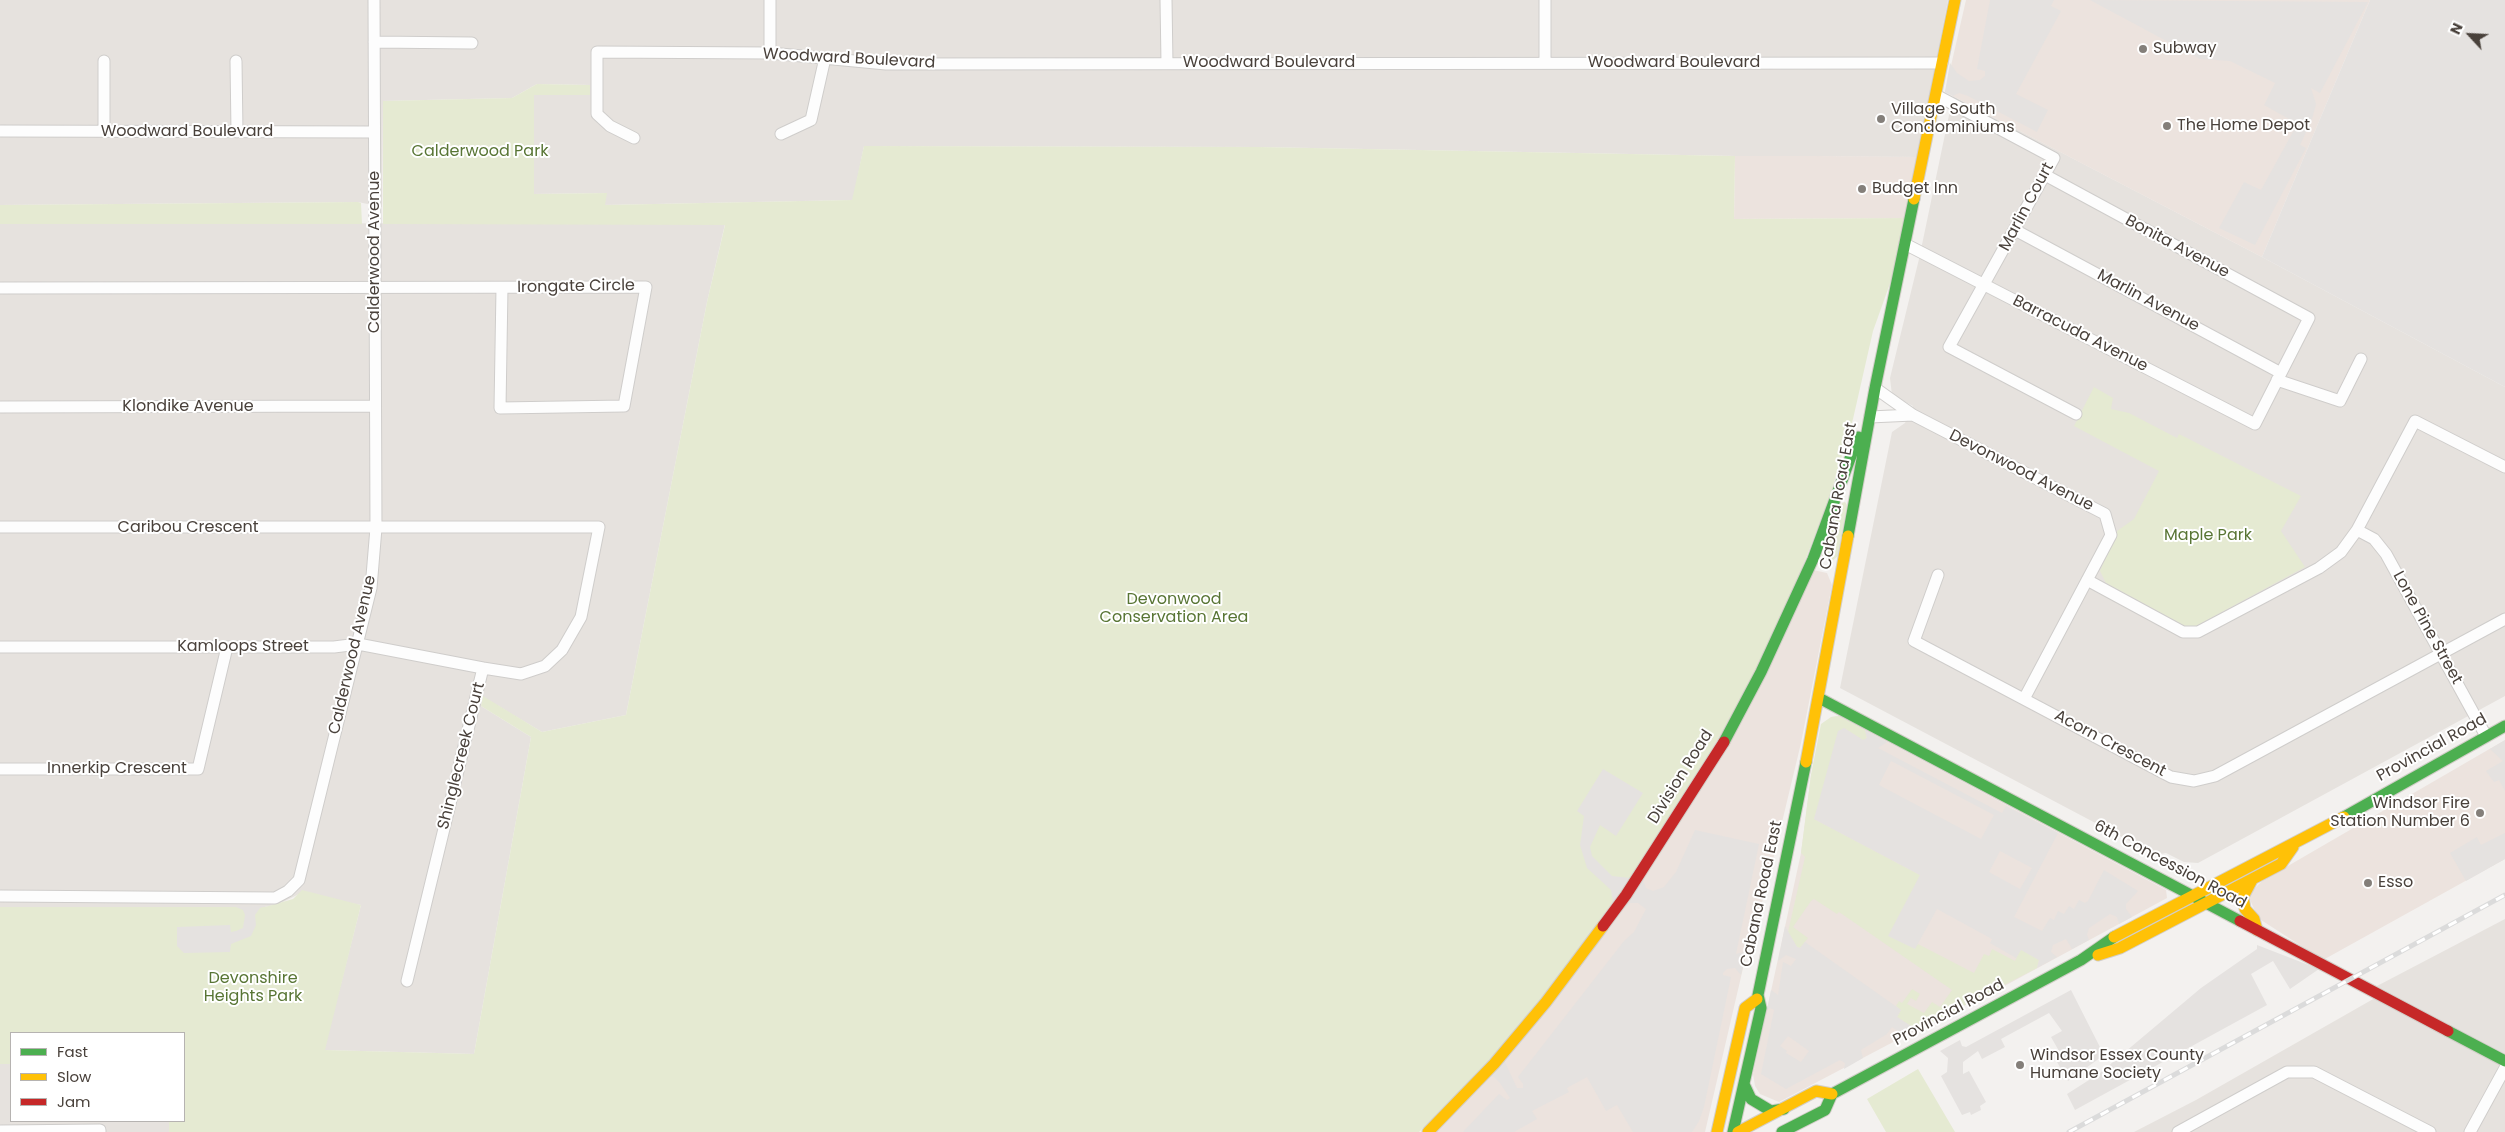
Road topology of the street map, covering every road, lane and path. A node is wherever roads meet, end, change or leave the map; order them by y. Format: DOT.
graph roads {
  1 [pos="374,0"];
  2 [pos="770,0"];
  3 [pos="1166,0"];
  4 [pos="1545,0"];
  5 [pos="1955,0"];
  6 [pos="374,42"];
  7 [pos="472,43"];
  8 [pos="770,53"];
  9 [pos="825,58"];
  10 [pos="104,61"];
  11 [pos="236,61"];
  12 [pos="1167,63"];
  13 [pos="1545,63"];
  14 [pos="1942,63"];
  15 [pos="1936,95"];
  16 [pos="0,131"];
  17 [pos="104,131"];
  18 [pos="237,132"];
  19 [pos="374,132"];
  20 [pos="781,134"];
  21 [pos="634,138"];
  22 [pos="2045,176"];
  23 [pos="2015,230"];
  24 [pos="1905,244"];
  25 [pos="1984,285"];
  26 [pos="375,287"];
  27 [pos="0,288"];
  28 [pos="502,288"];
  29 [pos="2361,359"];
  30 [pos="2279,377"];
  31 [pos="1875,388"];
  32 [pos="375,406"];
  33 [pos="0,407"];
  34 [pos="2076,414"];
  35 [pos="1913,415"];
  36 [pos="1870,417"];
  37 [pos="2505,468"];
  38 [pos="0,527"];
  39 [pos="376,528"];
  40 [pos="2356,530"];
  41 [pos="1938,574"];
  42 [pos="2087,580"];
  43 [pos="2505,620"];
  44 [pos="358,644"];
  45 [pos="0,647"];
  46 [pos="227,647"];
  47 [pos="2441,654"];
  48 [pos="484,668"];
  49 [pos="1819,698"];
  50 [pos="2024,699"];
  51 [pos="2505,726"];
  52 [pos="2486,736"];
  53 [pos="0,769"];
  54 [pos="2297,843"];
  55 [pos="2252,880"];
  56 [pos="2192,895"];
  57 [pos="0,896"];
  58 [pos="2208,903"];
  59 [pos="2257,930"];
  60 [pos="2081,960"];
  61 [pos="407,980"];
  62 [pos="1757,999"];
  63 [pos="2505,1061"];
  64 [pos="2505,1068"];
  65 [pos="1744,1084"];
  66 [pos="1832,1094"];
  67 [pos="1784,1109"];
  68 [pos="0,1131"];
  69 [pos="100,1132"];
  70 [pos="1428,1132"];
  71 [pos="1717,1132"];
  72 [pos="1733,1132"];
  73 [pos="1738,1132"];
  74 [pos="1782,1132"];
  75 [pos="2178,1132"];
  76 [pos="2430,1132"];
  77 [pos="2470,1132"];
  1 -- 6 [label="street, Calderwood Avenue"];
  2 -- 8 [label="street"];
  3 -- 12 [label="street"];
  4 -- 13 [label="street"];
  5 -- 14 [label="main road, Cabana Road East"];
  6 -- 7 [label="street"];
  6 -- 19 [label="street, Calderwood Avenue"];
  8 -- 9 [label="street, Woodward Boulevard"];
  8 -- 21 [label="street, Woodward Boulevard"];
  9 -- 12 [label="street, Woodward Boulevard"];
  9 -- 20 [label="street"];
  10 -- 17 [label="street"];
  11 -- 18 [label="street"];
  12 -- 13 [label="street, Woodward Boulevard"];
  13 -- 14 [label="street, Woodward Boulevard"];
  14 -- 15 [label="main road, Cabana Road East"];
  15 -- 22 [label="street, Marlin Court"];
  15 -- 24 [label="main road, Cabana Road East"];
  16 -- 17 [label="street, Woodward Boulevard"];
  17 -- 18 [label="street, Woodward Boulevard"];
  18 -- 19 [label="street, Woodward Boulevard"];
  19 -- 26 [label="street, Calderwood Avenue"];
  22 -- 23 [label="street, Marlin Court"];
  22 -- 30 [label="street, Bonita Avenue"];
  23 -- 25 [label="street, Marlin Court"];
  23 -- 30 [label="street, Marlin Avenue"];
  24 -- 25 [label="street, Barracuda Avenue"];
  24 -- 31 [label="main road, Cabana Road East"];
  25 -- 30 [label="street, Barracuda Avenue"];
  25 -- 34 [label="street, Marlin Court"];
  26 -- 27 [label="street"];
  26 -- 28 [label="street, Irongate Circle"];
  26 -- 32 [label="street, Calderwood Avenue"];
  28 -- 28 [label="street, Irongate Circle"];
  29 -- 30 [label="street, Marlin Avenue"];
  31 -- 35 [label="street, Devonwood Avenue"];
  31 -- 36 [label="main road, Cabana Road East"];
  31 -- 70 [label="main road, Division Road"];
  32 -- 33 [label="street, Klondike Avenue"];
  32 -- 39 [label="street, Calderwood Avenue"];
  35 -- 36 [label="street, Devonwood Avenue"];
  35 -- 42 [label="street, Devonwood Avenue"];
  36 -- 49 [label="main road, Cabana Road East"];
  37 -- 40 [label="street"];
  38 -- 39 [label="street, Caribou Crescent"];
  39 -- 44 [label="street, Calderwood Avenue"];
  39 -- 48 [label="street, Shinglecreek Court"];
  40 -- 42 [label="street"];
  40 -- 47 [label="street, Lone Pine Street"];
  41 -- 50 [label="street, Acorn Crescent"];
  42 -- 50 [label="street, Devonwood Avenue"];
  43 -- 47 [label="street, Acorn Crescent"];
  44 -- 46 [label="street, Kamloops Street"];
  44 -- 48 [label="street, Kamloops Street"];
  44 -- 57 [label="street, Calderwood Avenue"];
  45 -- 46 [label="street, Kamloops Street"];
  46 -- 53 [label="street, Innerkip Crescent"];
  47 -- 50 [label="street, Acorn Crescent"];
  47 -- 52 [label="street, Lone Pine Street"];
  48 -- 61 [label="street, Shinglecreek Court"];
  49 -- 56 [label="main road, 6th Concession Road"];
  49 -- 62 [label="main road, Cabana Road East"];
  51 -- 52 [label="main road, Provincial Road"];
  52 -- 54 [label="main road, Provincial Road"];
  54 -- 55 [label="main road, Provincial Road"];
  54 -- 56 [label="main road, Provincial Road"];
  55 -- 58 [label="main road, Provincial Road"];
  55 -- 59 [label="main road"];
  56 -- 58 [label="main road, 6th Concession Road"];
  56 -- 60 [label="main road, Provincial Road"];
  58 -- 59 [label="main road, 6th Concession Road"];
  58 -- 60 [label="main road, Provincial Road"];
  59 -- 63 [label="main road, 6th Concession Road"];
  60 -- 66 [label="main road, Provincial Road"];
  62 -- 65 [label="main road, Cabana Road East"];
  62 -- 71 [label="main road, Cabana Road East"];
  64 -- 77 [label="street"];
  65 -- 67 [label="main road"];
  65 -- 72 [label="main road, Cabana Road East"];
  66 -- 67 [label="main road, Provincial Road"];
  66 -- 74 [label="main road, Provincial Road"];
  67 -- 73 [label="main road, Provincial Road"];
  68 -- 69 [label="street"];
  75 -- 76 [label="street"];
}
